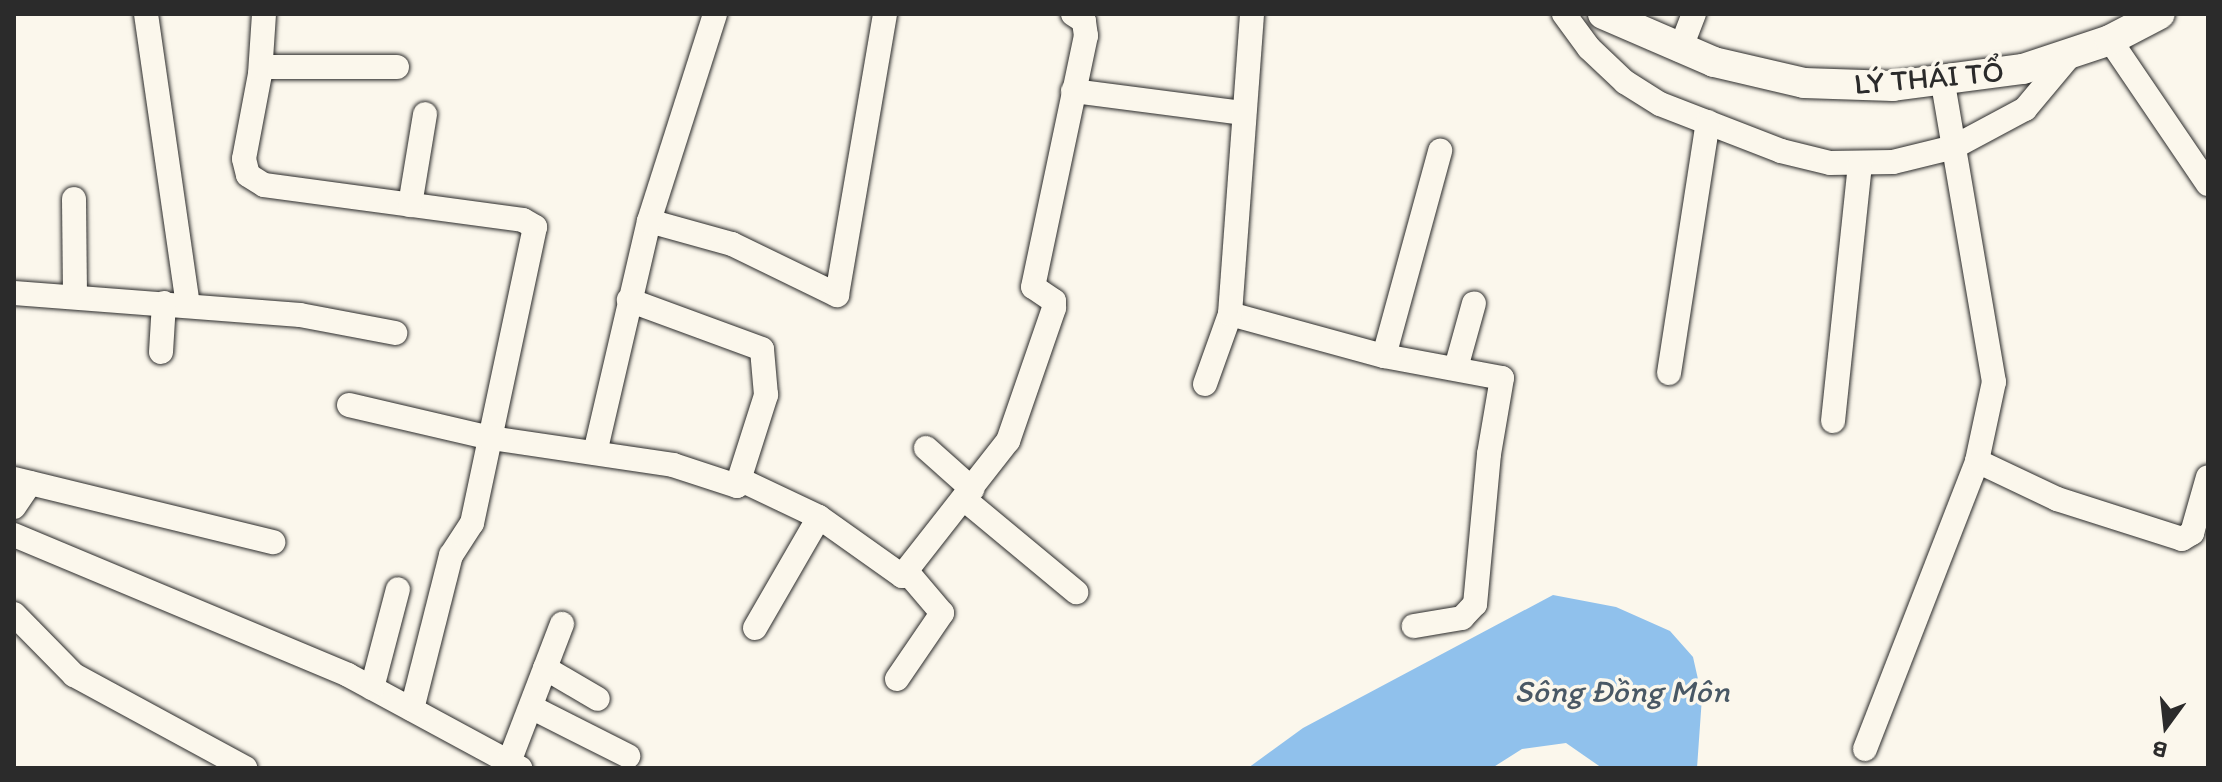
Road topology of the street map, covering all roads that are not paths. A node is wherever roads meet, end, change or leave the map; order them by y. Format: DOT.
graph roads {
  1 [pos="146,14"];
  2 [pos="264,14"];
  3 [pos="715,14"];
  4 [pos="885,14"];
  5 [pos="1073,14"];
  6 [pos="1252,14"];
  7 [pos="1564,14"];
  8 [pos="1603,14"];
  9 [pos="1694,14"];
  10 [pos="2132,24"];
  11 [pos="1680,50"];
  12 [pos="2072,53"];
  13 [pos="261,67"];
  14 [pos="397,67"];
  15 [pos="1943,83"];
  16 [pos="1073,91"];
  17 [pos="1242,113"];
  18 [pos="425,114"];
  19 [pos="1708,122"];
  20 [pos="1954,147"];
  21 [pos="1440,151"];
  22 [pos="1860,163"];
  23 [pos="2208,184"];
  24 [pos="74,199"];
  25 [pos="410,205"];
  26 [pos="649,221"];
  27 [pos="14,293"];
  28 [pos="75,297"];
  29 [pos="629,300"];
  30 [pos="1474,303"];
  31 [pos="176,304"];
  32 [pos="1230,314"];
  33 [pos="395,333"];
  34 [pos="161,352"];
  35 [pos="1384,356"];
  36 [pos="1456,368"];
  37 [pos="1669,373"];
  38 [pos="1205,384"];
  39 [pos="349,405"];
  40 [pos="1833,421"];
  41 [pos="491,438"];
  42 [pos="926,448"];
  43 [pos="595,453"];
  44 [pos="1977,461"];
  45 [pos="2208,477"];
  46 [pos="741,480"];
  47 [pos="22,481"];
  48 [pos="968,494"];
  49 [pos="14,507"];
  50 [pos="819,517"];
  51 [pos="14,535"];
  52 [pos="273,542"];
  53 [pos="908,573"];
  54 [pos="398,589"];
  55 [pos="1076,592"];
  56 [pos="15,619"];
  57 [pos="562,624"];
  58 [pos="1414,626"];
  59 [pos="755,628"];
  60 [pos="545,668"];
  61 [pos="897,679"];
  62 [pos="372,688"];
  63 [pos="598,699"];
  64 [pos="531,707"];
  65 [pos="412,709"];
  66 [pos="1865,749"];
  67 [pos="628,756"];
  68 [pos="514,765"];
  69 [pos="245,768"];
  1 -- 31 [label="street"];
  2 -- 13 [label="street"];
  3 -- 26 [label="street"];
  4 -- 26 [label="street"];
  5 -- 16 [label="street"];
  6 -- 17 [label="street"];
  7 -- 19 [label="street"];
  8 -- 11 [label="main road, LÝ THÁI TỔ"];
  9 -- 11 [label="street"];
  10 -- 12 [label="main road, LÝ THÁI TỔ"];
  10 -- 23 [label="street"];
  11 -- 15 [label="main road, LÝ THÁI TỔ"];
  12 -- 15 [label="main road, LÝ THÁI TỔ"];
  12 -- 20 [label="street"];
  13 -- 14 [label="street"];
  13 -- 25 [label="street"];
  15 -- 20 [label="street"];
  16 -- 17 [label="street"];
  16 -- 48 [label="street"];
  17 -- 32 [label="street"];
  18 -- 25 [label="street"];
  19 -- 22 [label="street"];
  19 -- 37 [label="street"];
  20 -- 22 [label="street"];
  20 -- 44 [label="street"];
  21 -- 35 [label="street"];
  22 -- 40 [label="street"];
  24 -- 28 [label="street"];
  25 -- 41 [label="street"];
  26 -- 29 [label="street"];
  27 -- 28 [label="street"];
  28 -- 31 [label="street"];
  29 -- 43 [label="street"];
  29 -- 46 [label="street"];
  30 -- 36 [label="street"];
  31 -- 33 [label="street"];
  31 -- 34 [label="street"];
  32 -- 35 [label="street"];
  32 -- 38 [label="street"];
  35 -- 36 [label="street"];
  36 -- 58 [label="street"];
  39 -- 41 [label="street"];
  41 -- 43 [label="street"];
  41 -- 65 [label="street"];
  42 -- 48 [label="street"];
  43 -- 46 [label="street"];
  44 -- 45 [label="street"];
  44 -- 66 [label="street"];
  46 -- 50 [label="street"];
  47 -- 49 [label="street"];
  47 -- 52 [label="street"];
  48 -- 53 [label="street"];
  48 -- 55 [label="street"];
  50 -- 53 [label="street"];
  50 -- 59 [label="street"];
  51 -- 62 [label="street"];
  53 -- 61 [label="street"];
  54 -- 62 [label="street"];
  56 -- 69 [label="street"];
  57 -- 60 [label="street"];
  60 -- 63 [label="street"];
  60 -- 64 [label="street"];
  62 -- 65 [label="street"];
  64 -- 67 [label="street"];
  64 -- 68 [label="street"];
  65 -- 68 [label="street"];
}
